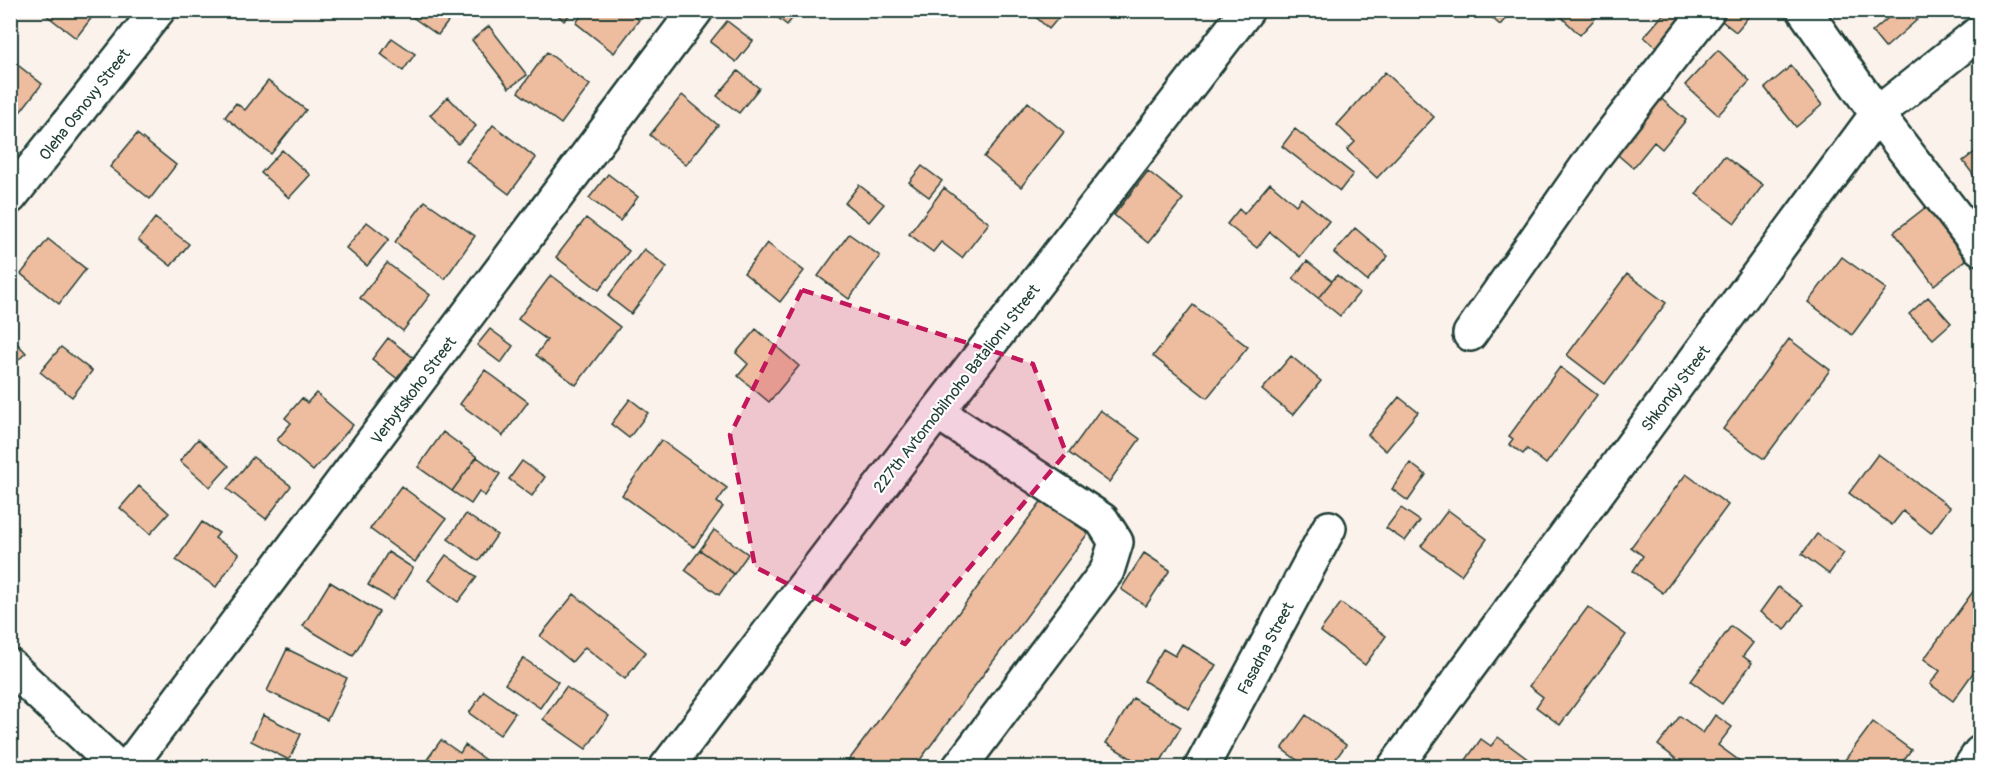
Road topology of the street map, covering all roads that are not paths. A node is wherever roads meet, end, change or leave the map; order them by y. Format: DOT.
graph roads {
  1 [pos="158,10"];
  2 [pos="696,10"];
  3 [pos="1247,10"];
  4 [pos="1708,10"];
  5 [pos="1804,10"];
  6 [pos="1980,32"];
  7 [pos="1877,114"];
  8 [pos="10,197"];
  9 [pos="1980,248"];
  10 [pos="1470,334"];
  11 [pos="937,412"];
  12 [pos="1329,528"];
  13 [pos="10,666"];
  14 [pos="1980,753"];
  15 [pos="118,768"];
  16 [pos="128,768"];
  17 [pos="666,768"];
  18 [pos="959,768"];
  19 [pos="1202,768"];
  20 [pos="1394,768"];
  21 [pos="1970,768"];
  1 -- 8 [label="street, Oleha Osnovy Street"];
  2 -- 16 [label="street, Verbytskoho Street"];
  3 -- 11 [label="street, 227th Avtomobilnoho Batalionu Street"];
  4 -- 10 [label="street"];
  5 -- 7 [label="street"];
  6 -- 7 [label="street, Shkondy Street"];
  7 -- 9 [label="street"];
  7 -- 20 [label="street, Shkondy Street"];
  11 -- 17 [label="street, 227th Avtomobilnoho Batalionu Street"];
  11 -- 18 [label="street"];
  12 -- 19 [label="street, Fasadna Street"];
  13 -- 15 [label="street"];
  14 -- 21 [label="street"];
}
